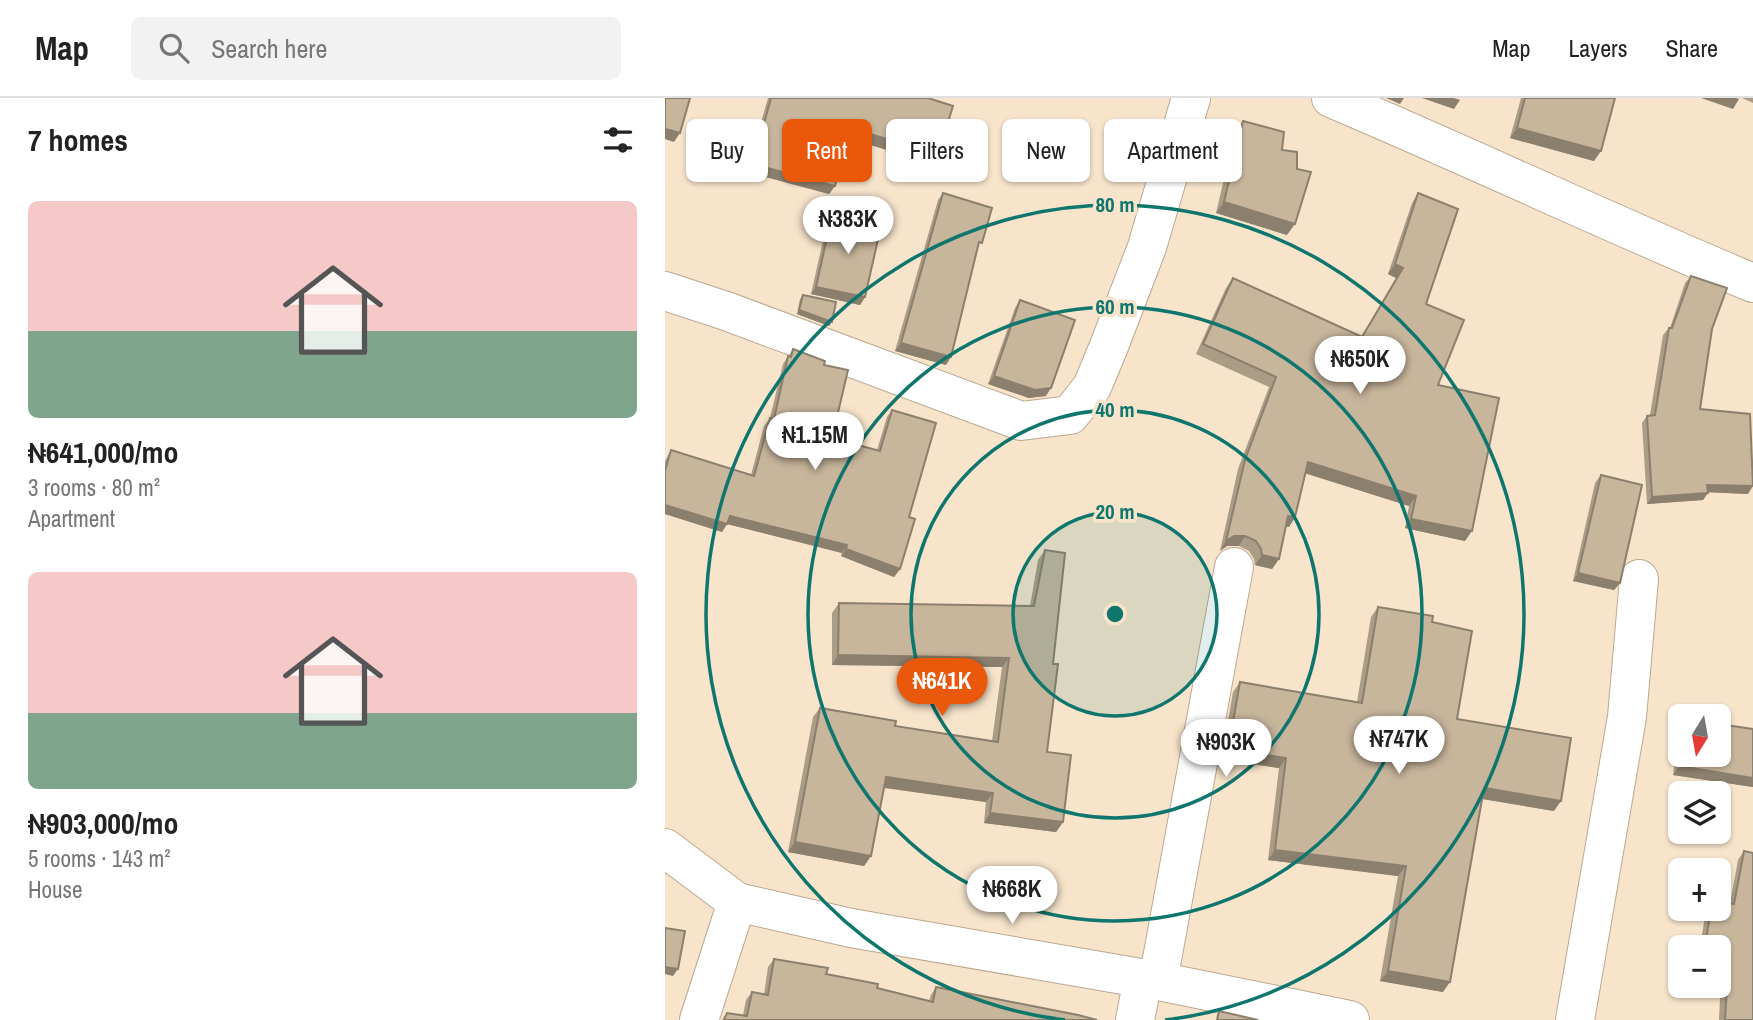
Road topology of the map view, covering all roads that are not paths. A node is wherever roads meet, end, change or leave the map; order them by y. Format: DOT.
graph roads {
  1 [pos="1191,98"];
  2 [pos="1331,98"];
  3 [pos="1753,283"];
  4 [pos="665,291"];
  5 [pos="1234,567"];
  6 [pos="1639,579"];
  7 [pos="665,848"];
  8 [pos="737,902"];
  9 [pos="1150,980"];
  10 [pos="699,1020"];
  11 [pos="1135,1020"];
  12 [pos="1350,1020"];
  13 [pos="1575,1020"];
  1 -- 4 [label="street"];
  2 -- 3 [label="street"];
  5 -- 9 [label="street"];
  6 -- 13 [label="street"];
  7 -- 8 [label="street"];
  8 -- 9 [label="street"];
  8 -- 10 [label="street"];
  9 -- 11 [label="street"];
  9 -- 12 [label="street"];
}
